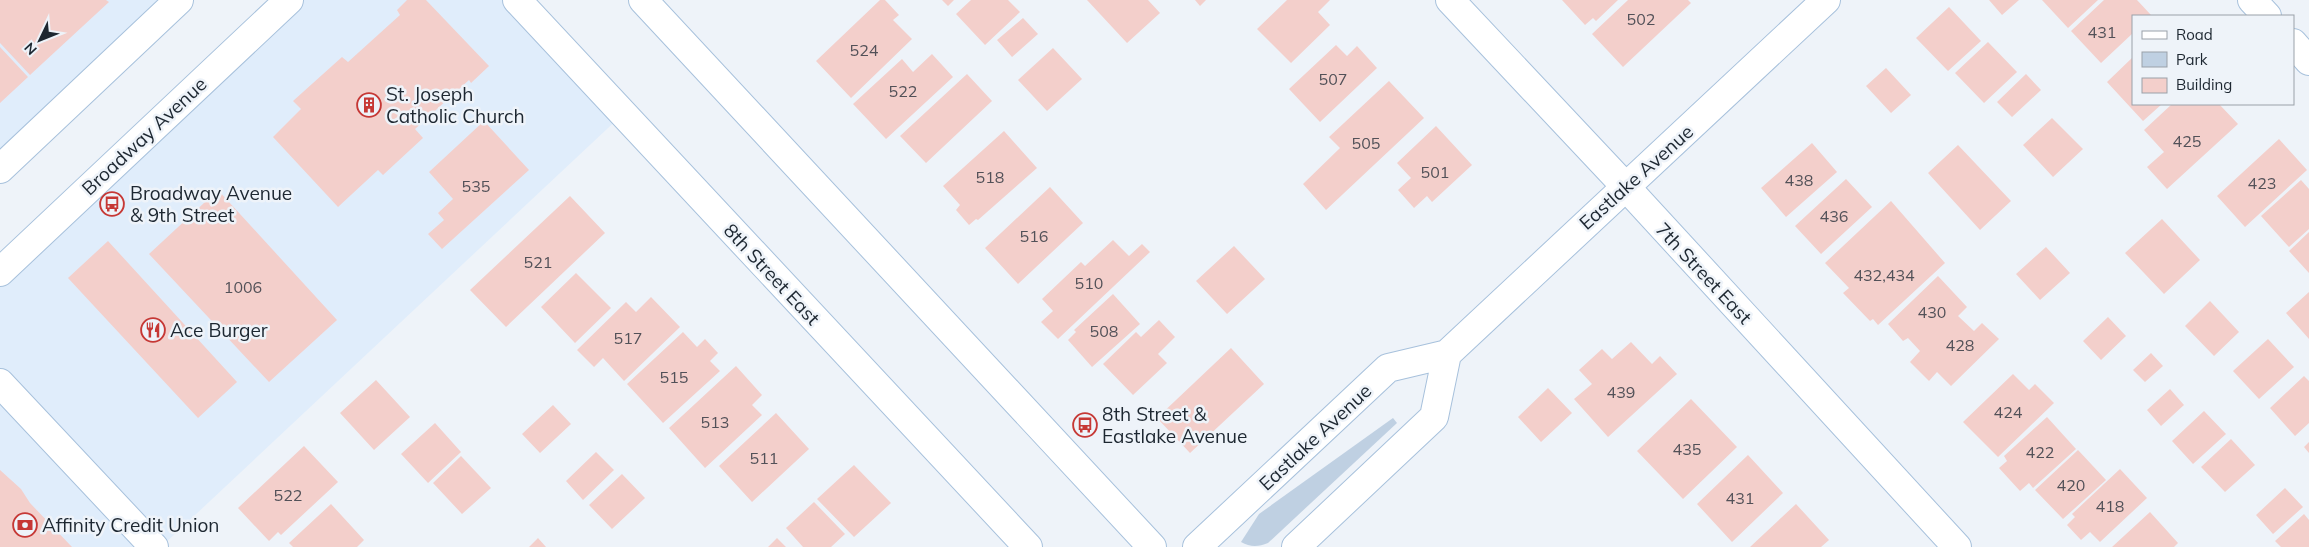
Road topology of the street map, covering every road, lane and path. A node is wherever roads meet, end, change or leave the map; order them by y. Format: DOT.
graph roads {
  1 [pos="179,0"];
  2 [pos="289,0"];
  3 [pos="517,0"];
  4 [pos="643,0"];
  5 [pos="1450,0"];
  6 [pos="1826,0"];
  7 [pos="2252,0"];
  8 [pos="2266,15"];
  9 [pos="2294,44"];
  10 [pos="2309,61"];
  11 [pos="0,169"];
  12 [pos="1625,186"];
  13 [pos="0,272"];
  14 [pos="1447,354"];
  15 [pos="0,383"];
  16 [pos="154,547"];
  17 [pos="1028,547"];
  18 [pos="1152,547"];
  19 [pos="1197,547"];
  20 [pos="1296,547"];
  21 [pos="1958,547"];
  1 -- 11 [label="main road"];
  2 -- 13 [label="main road, Broadway Avenue"];
  3 -- 17 [label="main road, 8th Street East"];
  4 -- 18 [label="main road"];
  5 -- 12 [label="main road, 7th Street East"];
  6 -- 12 [label="main road, Eastlake Avenue"];
  7 -- 8 [label="main road"];
  9 -- 10 [label="main road"];
  12 -- 14 [label="main road, Eastlake Avenue"];
  12 -- 21 [label="main road, 7th Street East"];
  14 -- 19 [label="main road, Eastlake Avenue"];
  14 -- 20 [label="main road"];
  15 -- 16 [label="main road"];
}
